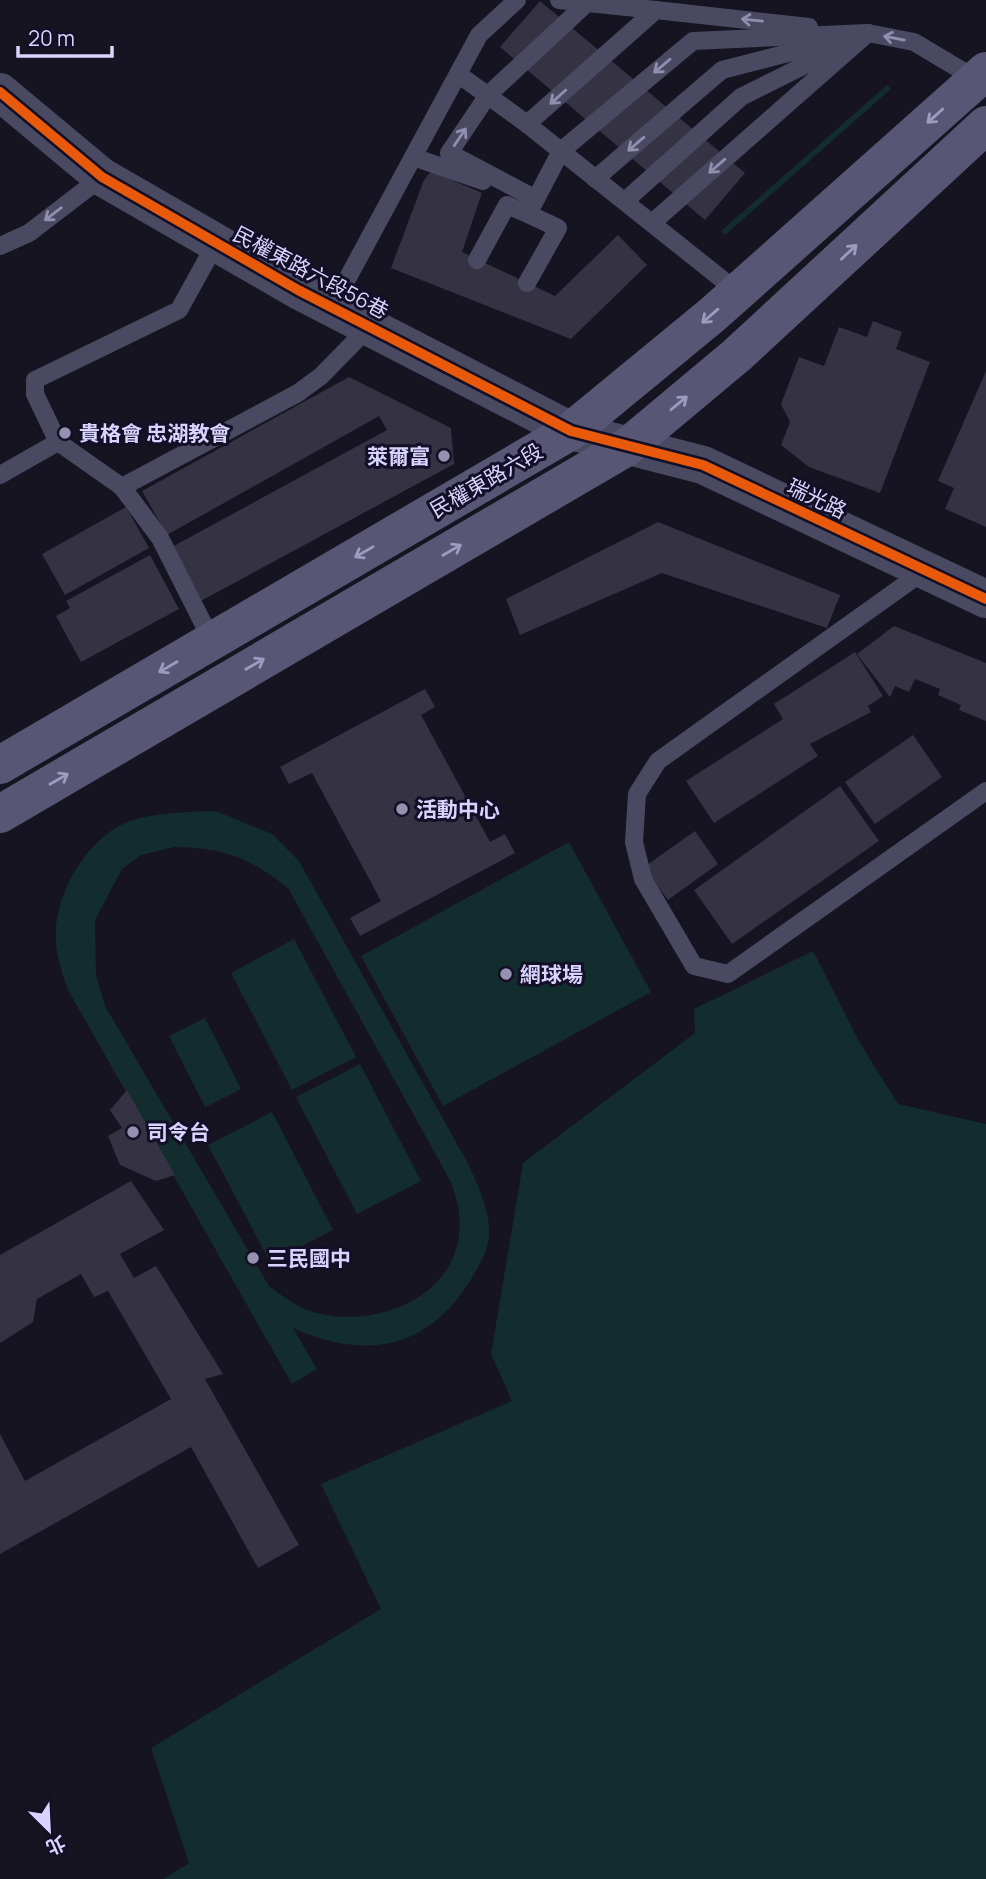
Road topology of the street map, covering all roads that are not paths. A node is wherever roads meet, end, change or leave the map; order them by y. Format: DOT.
graph roads {
  1 [pos="517,0"];
  2 [pos="559,0"];
  3 [pos="587,3"];
  4 [pos="656,10"];
  5 [pos="868,33"];
  6 [pos="458,74"];
  7 [pos="981,75"];
  8 [pos="0,92"];
  9 [pos="488,95"];
  10 [pos="527,124"];
  11 [pos="986,125"];
  12 [pos="561,151"];
  13 [pos="413,157"];
  14 [pos="102,177"];
  15 [pos="595,180"];
  16 [pos="625,201"];
  17 [pos="532,206"];
  18 [pos="653,222"];
  19 [pos="216,243"];
  20 [pos="0,246"];
  21 [pos="477,260"];
  22 [pos="527,283"];
  23 [pos="738,292"];
  24 [pos="331,307"];
  25 [pos="370,326"];
  26 [pos="571,431"];
  27 [pos="58,442"];
  28 [pos="627,447"];
  29 [pos="0,475"];
  30 [pos="122,487"];
  31 [pos="924,570"];
  32 [pos="986,599"];
  33 [pos="212,641"];
  34 [pos="0,765"];
  35 [pos="986,791"];
  36 [pos="0,814"];
  1 -- 6 [label="lane"];
  2 -- 3 [label="lane"];
  3 -- 4 [label="lane"];
  3 -- 9 [label="lane"];
  5 -- 4 [label="lane, one-way"];
  4 -- 10 [label="lane, one-way"];
  7 -- 5 [label="lane, one-way"];
  5 -- 12 [label="lane, one-way"];
  5 -- 15 [label="lane, one-way"];
  5 -- 16 [label="lane"];
  5 -- 18 [label="lane, one-way"];
  6 -- 9 [label="lane"];
  6 -- 13 [label="lane"];
  7 -- 23 [label="main road, 民權東路六段, one-way"];
  8 -- 14 [label="street, 民權東路六段56巷"];
  9 -- 10 [label="lane"];
  17 -- 9 [label="lane, one-way"];
  10 -- 12 [label="lane"];
  28 -- 11 [label="main road, 民權東路六段, one-way"];
  12 -- 15 [label="lane"];
  12 -- 17 [label="lane"];
  13 -- 17 [label="lane"];
  13 -- 24 [label="lane"];
  14 -- 19 [label="street, 民權東路六段56巷"];
  14 -- 20 [label="lane, one-way"];
  15 -- 16 [label="lane"];
  16 -- 18 [label="lane"];
  17 -- 21 [label="lane"];
  17 -- 22 [label="lane"];
  18 -- 23 [label="lane"];
  19 -- 24 [label="street, 民權東路六段56巷"];
  19 -- 27 [label="lane"];
  23 -- 26 [label="main road, 民權東路六段, one-way"];
  24 -- 25 [label="street, 民權東路六段56巷"];
  25 -- 26 [label="street, 民權東路六段56巷"];
  25 -- 30 [label="lane"];
  26 -- 28 [label="street, 民權東路六段56巷"];
  26 -- 33 [label="main road, 民權東路六段, one-way"];
  27 -- 29 [label="lane"];
  27 -- 30 [label="lane"];
  28 -- 31 [label="street, 瑞光路"];
  36 -- 28 [label="main road, 民權東路六段, one-way"];
  30 -- 33 [label="lane"];
  31 -- 32 [label="street, 瑞光路"];
  31 -- 35 [label="lane"];
  33 -- 34 [label="main road, 民權東路六段, one-way"];
}
